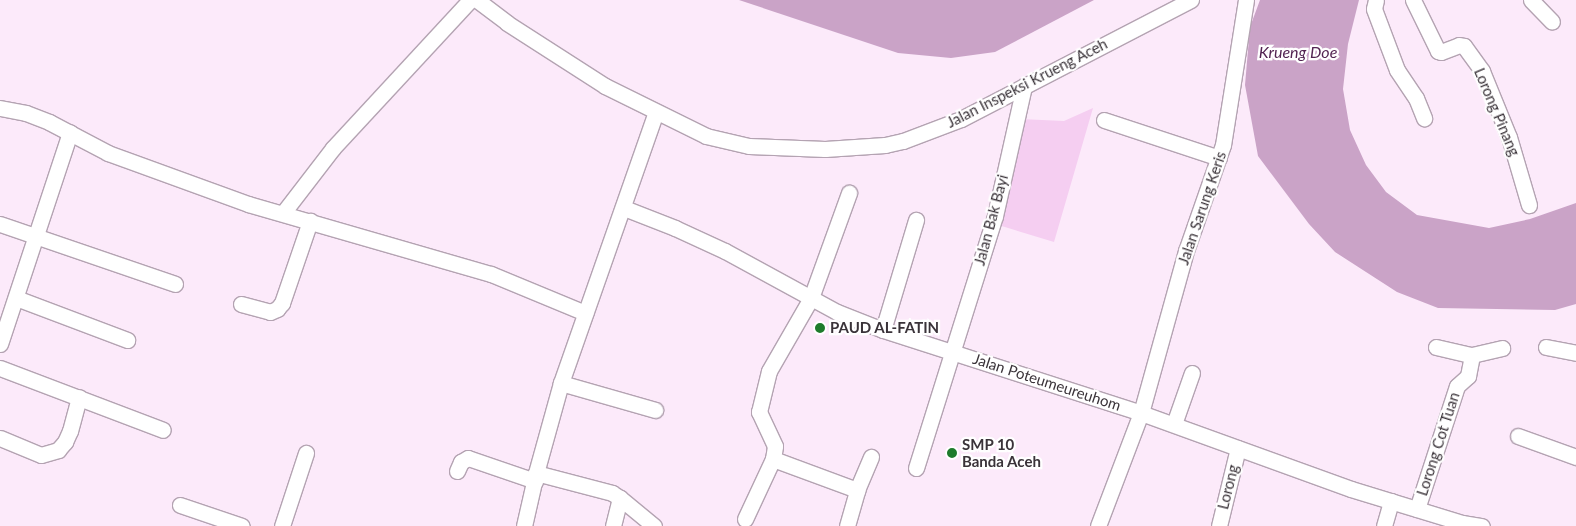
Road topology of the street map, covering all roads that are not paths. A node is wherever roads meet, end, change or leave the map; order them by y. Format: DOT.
graph roads {
  1 [pos="470,0"];
  2 [pos="476,0"];
  3 [pos="1191,0"];
  4 [pos="1246,0"];
  5 [pos="1376,0"];
  6 [pos="1413,0"];
  7 [pos="1531,0"];
  8 [pos="1552,22"];
  9 [pos="1024,86"];
  10 [pos="0,108"];
  11 [pos="656,112"];
  12 [pos="1424,118"];
  13 [pos="1104,120"];
  14 [pos="70,132"];
  15 [pos="1219,158"];
  16 [pos="849,193"];
  17 [pos="1529,205"];
  18 [pos="624,208"];
  19 [pos="283,214"];
  20 [pos="916,220"];
  21 [pos="310,221"];
  22 [pos="0,224"];
  23 [pos="34,237"];
  24 [pos="175,284"];
  25 [pos="16,298"];
  26 [pos="810,298"];
  27 [pos="241,304"];
  28 [pos="585,313"];
  29 [pos="883,330"];
  30 [pos="2,334"];
  31 [pos="127,340"];
  32 [pos="1436,347"];
  33 [pos="1546,347"];
  34 [pos="1502,348"];
  35 [pos="952,352"];
  36 [pos="1576,353"];
  37 [pos="1472,355"];
  38 [pos="0,368"];
  39 [pos="1192,373"];
  40 [pos="562,382"];
  41 [pos="79,397"];
  42 [pos="655,410"];
  43 [pos="1142,413"];
  44 [pos="1174,424"];
  45 [pos="163,430"];
  46 [pos="1518,436"];
  47 [pos="0,438"];
  48 [pos="1238,448"];
  49 [pos="306,453"];
  50 [pos="871,457"];
  51 [pos="1576,457"];
  52 [pos="773,459"];
  53 [pos="916,468"];
  54 [pos="457,471"];
  55 [pos="535,477"];
  56 [pos="857,490"];
  57 [pos="620,498"];
  58 [pos="1391,501"];
  59 [pos="180,505"];
  60 [pos="1417,509"];
  61 [pos="745,519"];
  62 [pos="1462,524"];
  63 [pos="242,526"];
  64 [pos="282,526"];
  65 [pos="524,526"];
  66 [pos="613,526"];
  67 [pos="654,526"];
  68 [pos="847,526"];
  69 [pos="1098,526"];
  70 [pos="1219,526"];
  71 [pos="1384,526"];
  72 [pos="1482,526"];
  1 -- 19 [label="street"];
  2 -- 11 [label="street, Jalan Inspeksi Krueng Aceh"];
  3 -- 9 [label="street, Jalan Inspeksi Krueng Aceh"];
  4 -- 15 [label="street, Jalan Sarung Keris"];
  5 -- 12 [label="street"];
  6 -- 17 [label="street, Lorong Pinang"];
  7 -- 8 [label="street"];
  9 -- 11 [label="street, Jalan Inspeksi Krueng Aceh"];
  9 -- 35 [label="street, Jalan Bak Bayi"];
  10 -- 14 [label="street"];
  11 -- 18 [label="street"];
  13 -- 15 [label="street"];
  14 -- 19 [label="street"];
  14 -- 23 [label="street"];
  15 -- 43 [label="street, Jalan Sarung Keris"];
  16 -- 26 [label="street"];
  18 -- 26 [label="street, Jalan Poteumeureuhom"];
  18 -- 28 [label="street"];
  19 -- 21 [label="street"];
  20 -- 29 [label="street"];
  21 -- 27 [label="street"];
  21 -- 28 [label="street"];
  22 -- 23 [label="street"];
  23 -- 24 [label="street"];
  23 -- 25 [label="street"];
  25 -- 30 [label="street"];
  25 -- 31 [label="street"];
  26 -- 29 [label="street, Jalan Poteumeureuhom"];
  26 -- 52 [label="street"];
  28 -- 40 [label="street"];
  29 -- 35 [label="street, Jalan Poteumeureuhom"];
  32 -- 37 [label="street"];
  33 -- 36 [label="street"];
  34 -- 37 [label="street"];
  35 -- 43 [label="street, Jalan Poteumeureuhom"];
  35 -- 53 [label="street, Jalan Bak Bayi"];
  37 -- 60 [label="street, Lorong Cot Tuan"];
  38 -- 41 [label="street"];
  39 -- 44 [label="street"];
  40 -- 42 [label="street"];
  40 -- 55 [label="street"];
  41 -- 45 [label="street"];
  41 -- 47 [label="street"];
  43 -- 44 [label="street, Jalan Poteumeureuhom"];
  43 -- 69 [label="street, Jalan Sarung Keris"];
  44 -- 48 [label="street, Jalan Poteumeureuhom"];
  46 -- 51 [label="street"];
  48 -- 58 [label="street, Jalan Poteumeureuhom"];
  48 -- 70 [label="street, Lorong"];
  49 -- 64 [label="street"];
  50 -- 56 [label="street"];
  52 -- 56 [label="street"];
  52 -- 61 [label="street"];
  54 -- 55 [label="street"];
  55 -- 57 [label="street"];
  55 -- 65 [label="street"];
  56 -- 68 [label="street"];
  57 -- 66 [label="street"];
  57 -- 67 [label="street"];
  58 -- 60 [label="street, Jalan Poteumeureuhom"];
  58 -- 71 [label="street"];
  59 -- 63 [label="street"];
  60 -- 62 [label="street, Jalan Poteumeureuhom"];
  62 -- 72 [label="street, Jalan Poteumeureuhom"];
}
